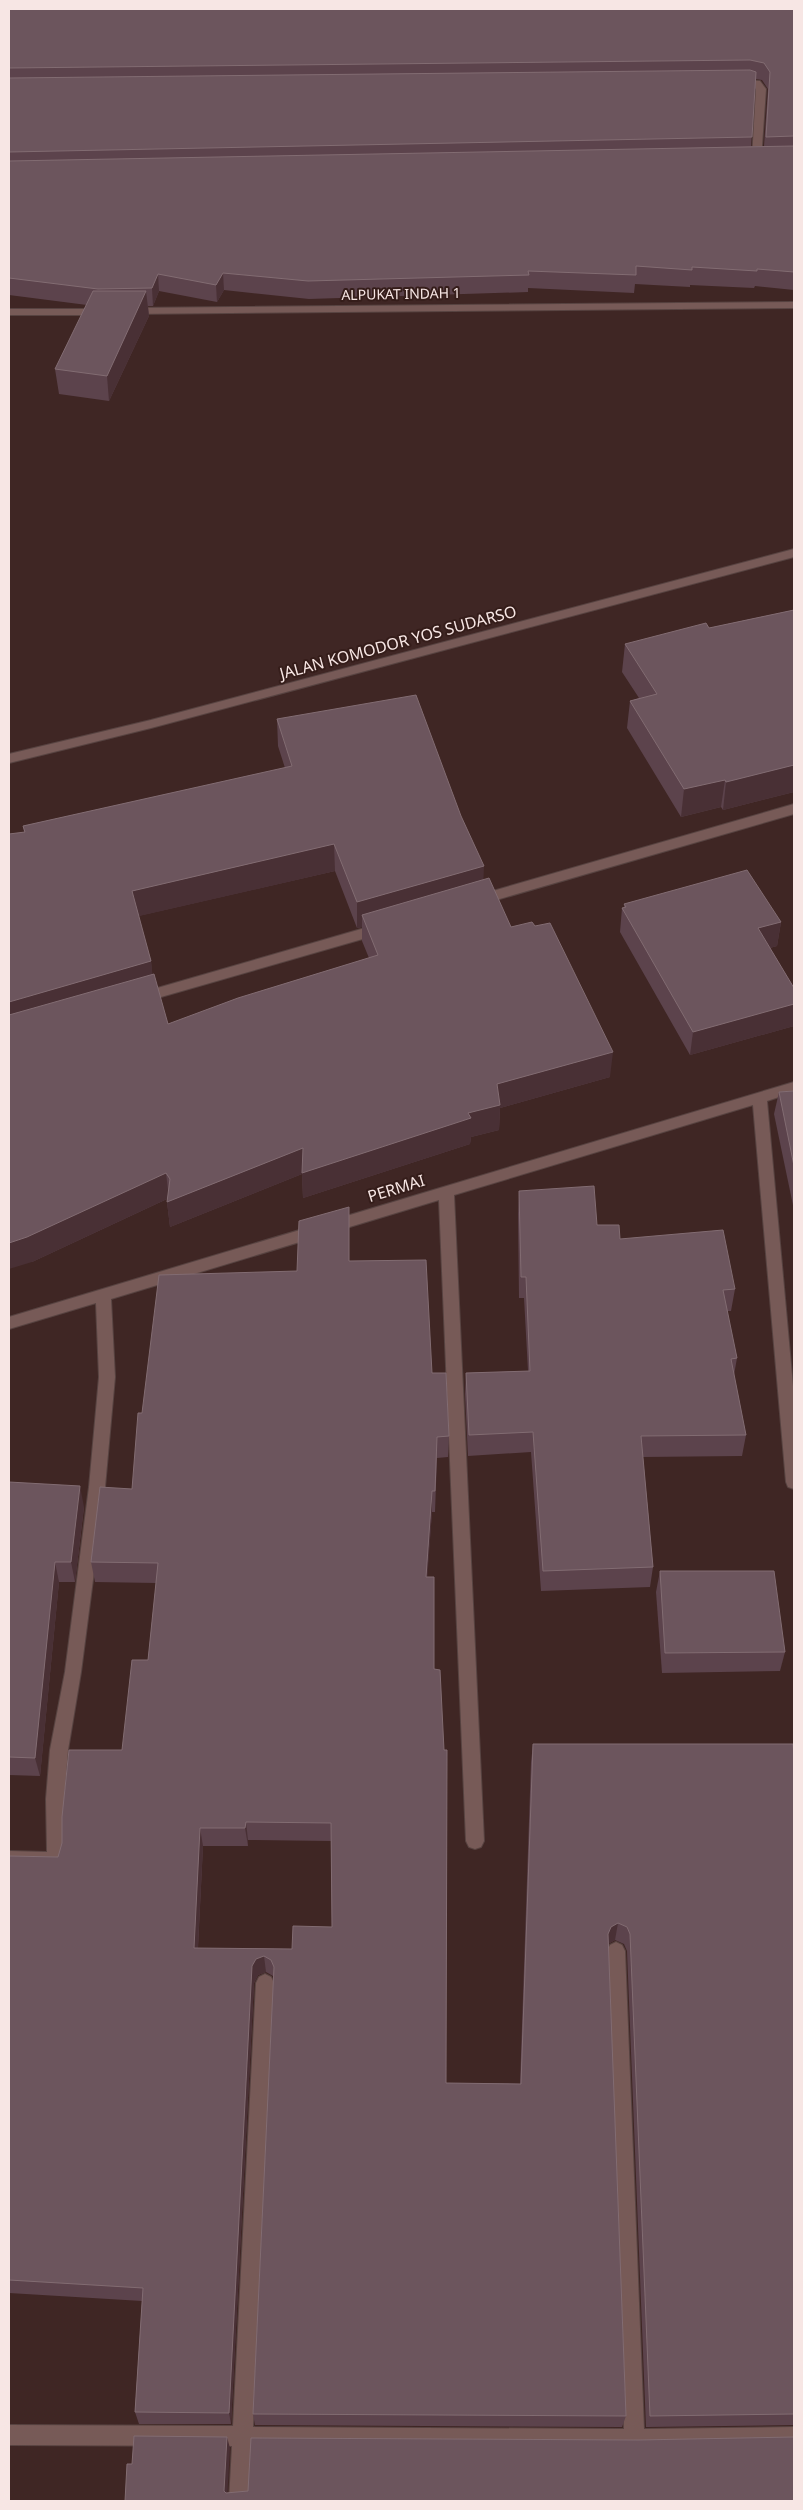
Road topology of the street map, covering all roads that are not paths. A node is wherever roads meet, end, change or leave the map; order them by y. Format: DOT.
graph roads {
  1 [pos="728,82"];
  2 [pos="757,158"];
  3 [pos="794,305"];
  4 [pos="9,312"];
  5 [pos="794,553"];
  6 [pos="9,759"];
  7 [pos="794,809"];
  8 [pos="468,903"];
  9 [pos="392,925"];
  10 [pos="124,1002"];
  11 [pos="794,1087"];
  12 [pos="760,1098"];
  13 [pos="446,1192"];
  14 [pos="103,1294"];
  15 [pos="9,1323"];
  16 [pos="794,1482"];
  17 [pos="77,1486"];
  18 [pos="97,1487"];
  19 [pos="475,1841"];
  20 [pos="9,1859"];
  21 [pos="616,1951"];
  22 [pos="265,1983"];
  23 [pos="9,2435"];
  24 [pos="242,2435"];
  25 [pos="794,2436"];
  26 [pos="634,2439"];
  27 [pos="238,2501"];
  1 -- 2 [label="street"];
  3 -- 4 [label="street, ALPUKAT INDAH 1"];
  5 -- 6 [label="street, JALAN KOMODOR YOS SUDARSO"];
  7 -- 8 [label="street"];
  9 -- 10 [label="street"];
  11 -- 12 [label="street, PERMAI"];
  12 -- 13 [label="street, PERMAI"];
  12 -- 16 [label="street"];
  13 -- 14 [label="street, PERMAI"];
  13 -- 19 [label="street"];
  14 -- 15 [label="street, PERMAI"];
  14 -- 18 [label="street"];
  17 -- 18 [label="street"];
  18 -- 20 [label="street"];
  21 -- 26 [label="street"];
  22 -- 24 [label="street"];
  23 -- 24 [label="street"];
  24 -- 26 [label="street"];
  24 -- 27 [label="street"];
  25 -- 26 [label="street"];
}
